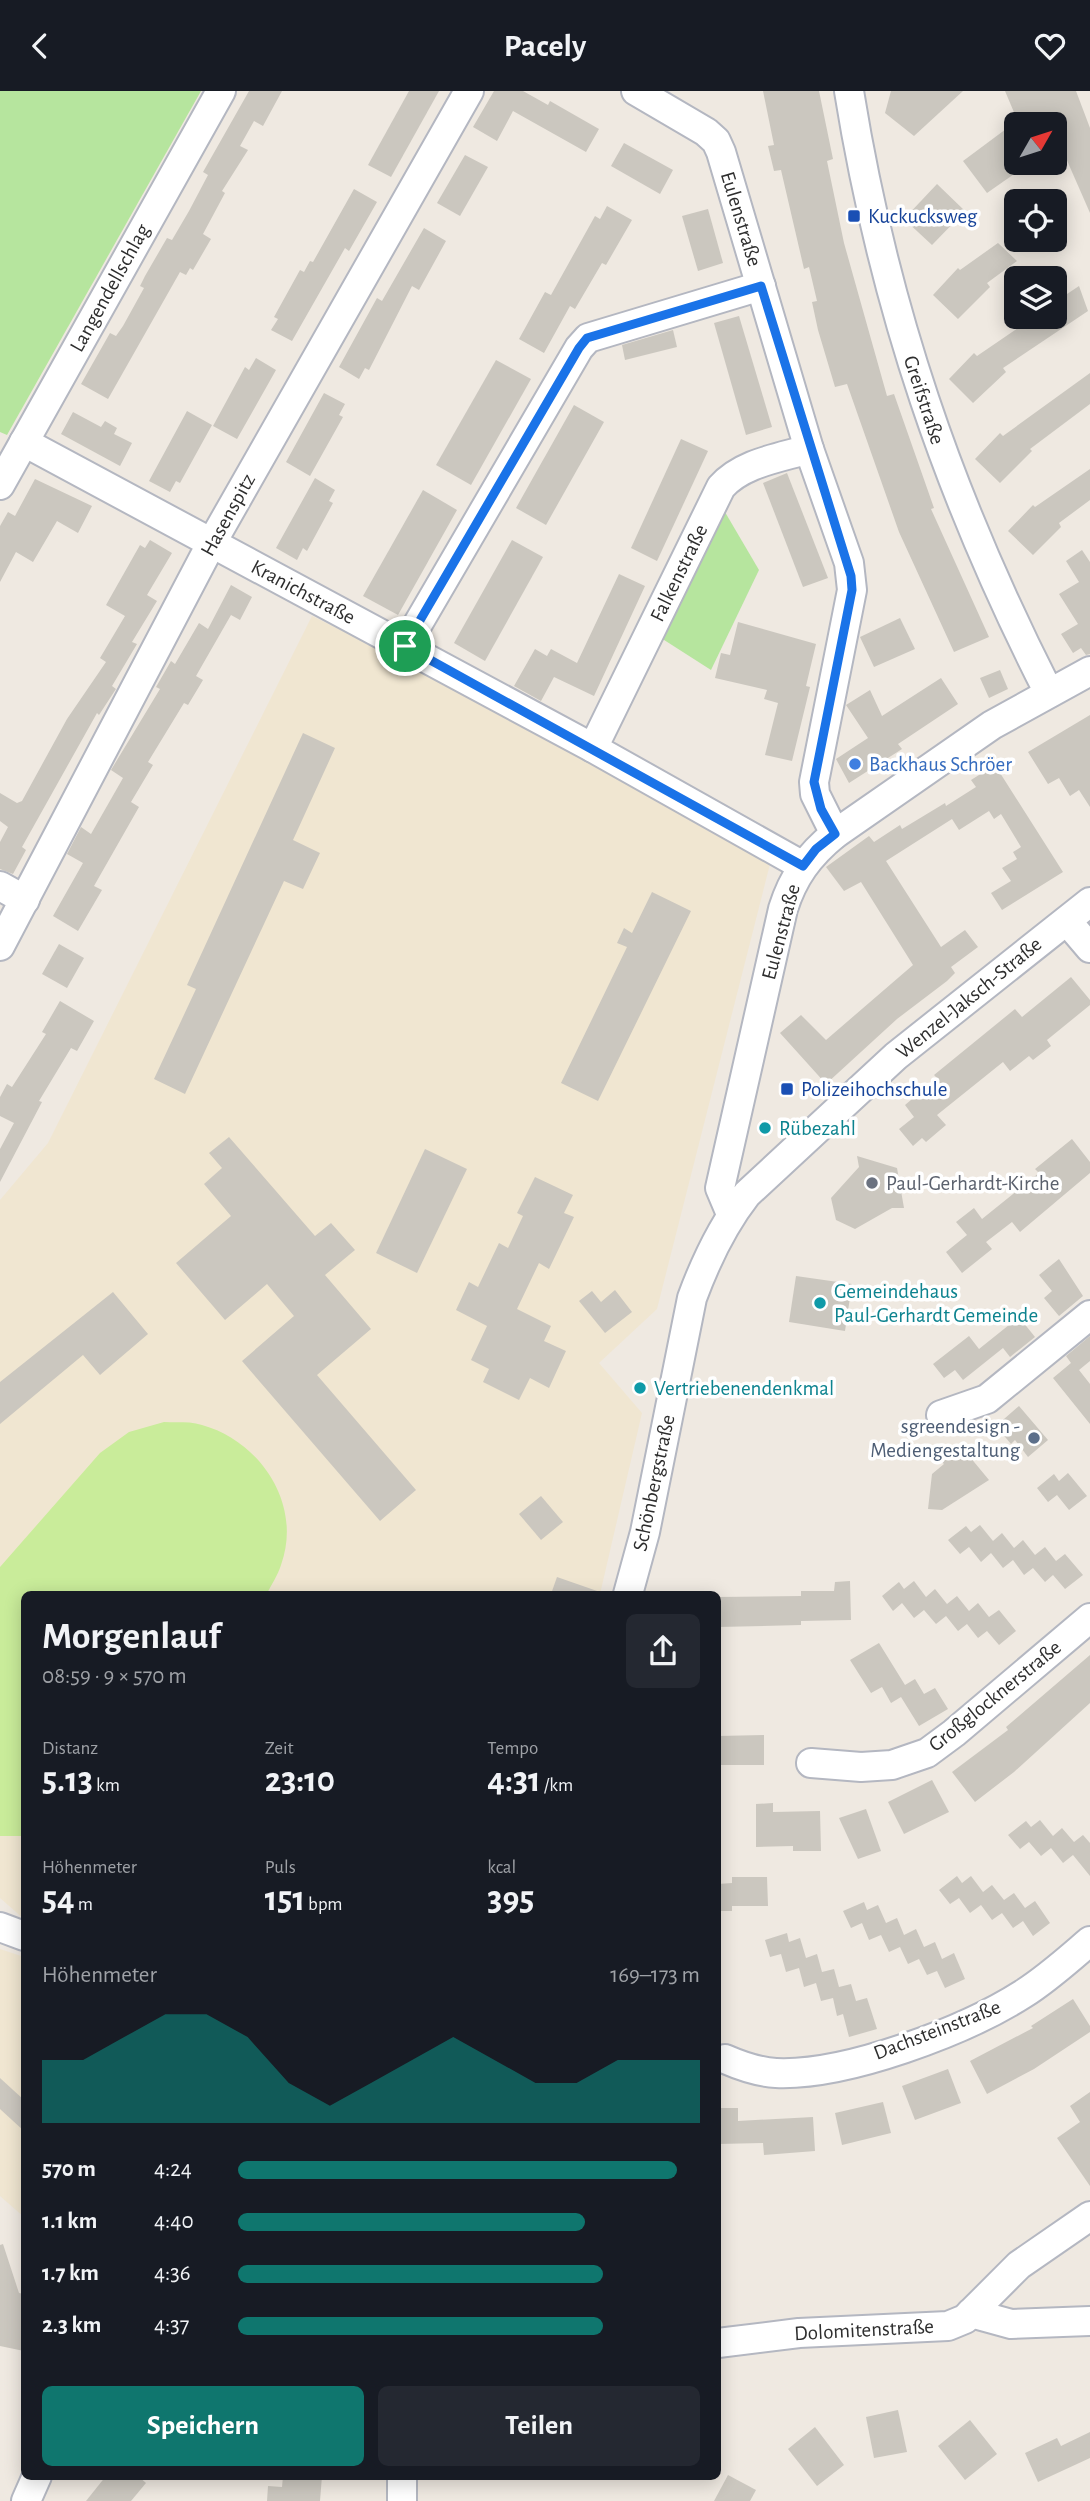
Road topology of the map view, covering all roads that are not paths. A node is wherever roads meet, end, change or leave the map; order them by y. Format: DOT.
graph roads {
  1 [pos="221,91"];
  2 [pos="469,91"];
  3 [pos="636,91"];
  4 [pos="849,91"];
  5 [pos="761,286"];
  6 [pos="24,442"];
  7 [pos="809,449"];
  8 [pos="0,485"];
  9 [pos="211,544"];
  10 [pos="405,646"];
  11 [pos="1090,671"];
  12 [pos="1049,693"];
  13 [pos="593,748"];
  14 [pos="835,834"];
  15 [pos="803,866"];
  16 [pos="0,886"];
  17 [pos="25,900"];
  18 [pos="1090,902"];
  19 [pos="1067,921"];
  20 [pos="0,946"];
  21 [pos="1090,949"];
  22 [pos="731,1215"];
  23 [pos="1090,1315"];
  24 [pos="941,1415"];
  25 [pos="629,1591"];
  26 [pos="1090,1618"];
  27 [pos="811,1763"];
  28 [pos="0,1927"];
  29 [pos="21,1935"];
  30 [pos="1090,1941"];
  31 [pos="725,2059"];
  32 [pos="1090,2216"];
  33 [pos="971,2313"];
  34 [pos="1090,2321"];
  35 [pos="721,2343"];
  36 [pos="35,2480"];
  37 [pos="402,2480"];
  38 [pos="26,2501"];
  39 [pos="401,2501"];
  1 -- 6 [label="street, Langendellschlag"];
  2 -- 9 [label="street, Hasenspitz"];
  3 -- 5 [label="street, Eulenstraße"];
  4 -- 12 [label="street, Greifstraße"];
  5 -- 7 [label="street, Eulenstraße"];
  5 -- 10 [label="street"];
  6 -- 8 [label="street, Langendellschlag"];
  6 -- 9 [label="street, Kranichstraße"];
  7 -- 13 [label="street, Falkenstraße"];
  7 -- 14 [label="street, Eulenstraße"];
  9 -- 10 [label="street, Kranichstraße"];
  9 -- 17 [label="street, Hasenspitz"];
  10 -- 13 [label="street, Kranichstraße"];
  11 -- 12 [label="street"];
  12 -- 14 [label="street"];
  13 -- 15 [label="street, Kranichstraße"];
  14 -- 15 [label="street, Eulenstraße"];
  15 -- 22 [label="street, Eulenstraße"];
  16 -- 17 [label="street"];
  17 -- 20 [label="street, Hasenspitz"];
  18 -- 19 [label="street, Wenzel-Jaksch-Straße"];
  19 -- 21 [label="street"];
  19 -- 22 [label="street, Wenzel-Jaksch-Straße"];
  22 -- 25 [label="street, Schönbergstraße"];
  23 -- 24 [label="street"];
  26 -- 27 [label="street, Großglocknerstraße"];
  28 -- 29 [label="street"];
  30 -- 31 [label="street, Dachsteinstraße"];
  32 -- 33 [label="street"];
  33 -- 34 [label="street"];
  33 -- 35 [label="street, Dolomitenstraße"];
  36 -- 38 [label="street"];
  37 -- 39 [label="street"];
}
